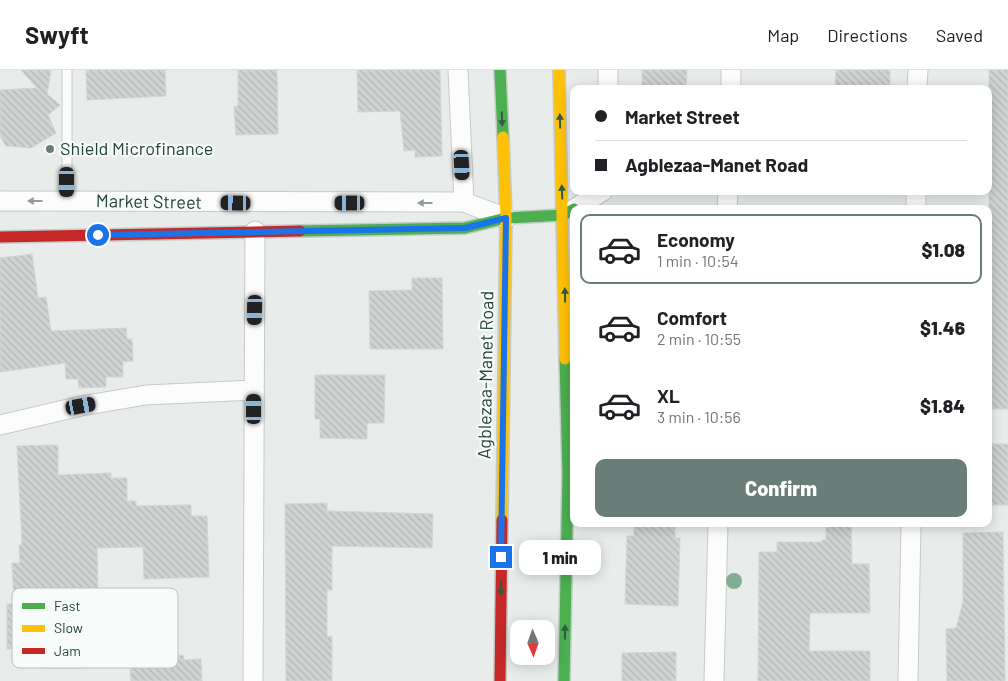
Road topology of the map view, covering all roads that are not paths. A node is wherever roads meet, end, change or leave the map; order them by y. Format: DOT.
graph roads {
  1 [pos="67,70"];
  2 [pos="458,70"];
  3 [pos="500,70"];
  4 [pos="559,70"];
  5 [pos="608,70"];
  6 [pos="731,70"];
  7 [pos="918,70"];
  8 [pos="608,85"];
  9 [pos="731,85"];
  10 [pos="917,85"];
  11 [pos="596,195"];
  12 [pos="0,201"];
  13 [pos="67,201"];
  14 [pos="464,202"];
  15 [pos="580,205"];
  16 [pos="570,211"];
  17 [pos="506,218"];
  18 [pos="256,231"];
  19 [pos="0,237"];
  20 [pos="254,390"];
  21 [pos="0,425"];
  22 [pos="718,527"];
  23 [pos="911,527"];
  24 [pos="252,681"];
  25 [pos="500,681"];
  26 [pos="564,681"];
  27 [pos="714,681"];
  28 [pos="908,681"];
  1 -- 13 [label="lane"];
  2 -- 14 [label="street"];
  3 -- 17 [label="main road, Agblezaa-Manet Road, one-way"];
  16 -- 4 [label="main road, one-way"];
  5 -- 8 [label="street"];
  6 -- 9 [label="street"];
  7 -- 10 [label="street"];
  11 -- 15 [label="street"];
  13 -- 12 [label="street, Market Street, one-way"];
  14 -- 13 [label="street, Market Street, one-way"];
  14 -- 17 [label="street, Market Street"];
  16 -- 17 [label="main road, Market Street"];
  26 -- 16 [label="main road, one-way"];
  17 -- 18 [label="main road, Market Street"];
  17 -- 25 [label="main road, Agblezaa-Manet Road, one-way"];
  18 -- 19 [label="main road, Market Street"];
  18 -- 20 [label="street"];
  20 -- 21 [label="street"];
  20 -- 24 [label="street"];
  22 -- 27 [label="street"];
  23 -- 28 [label="street"];
}
